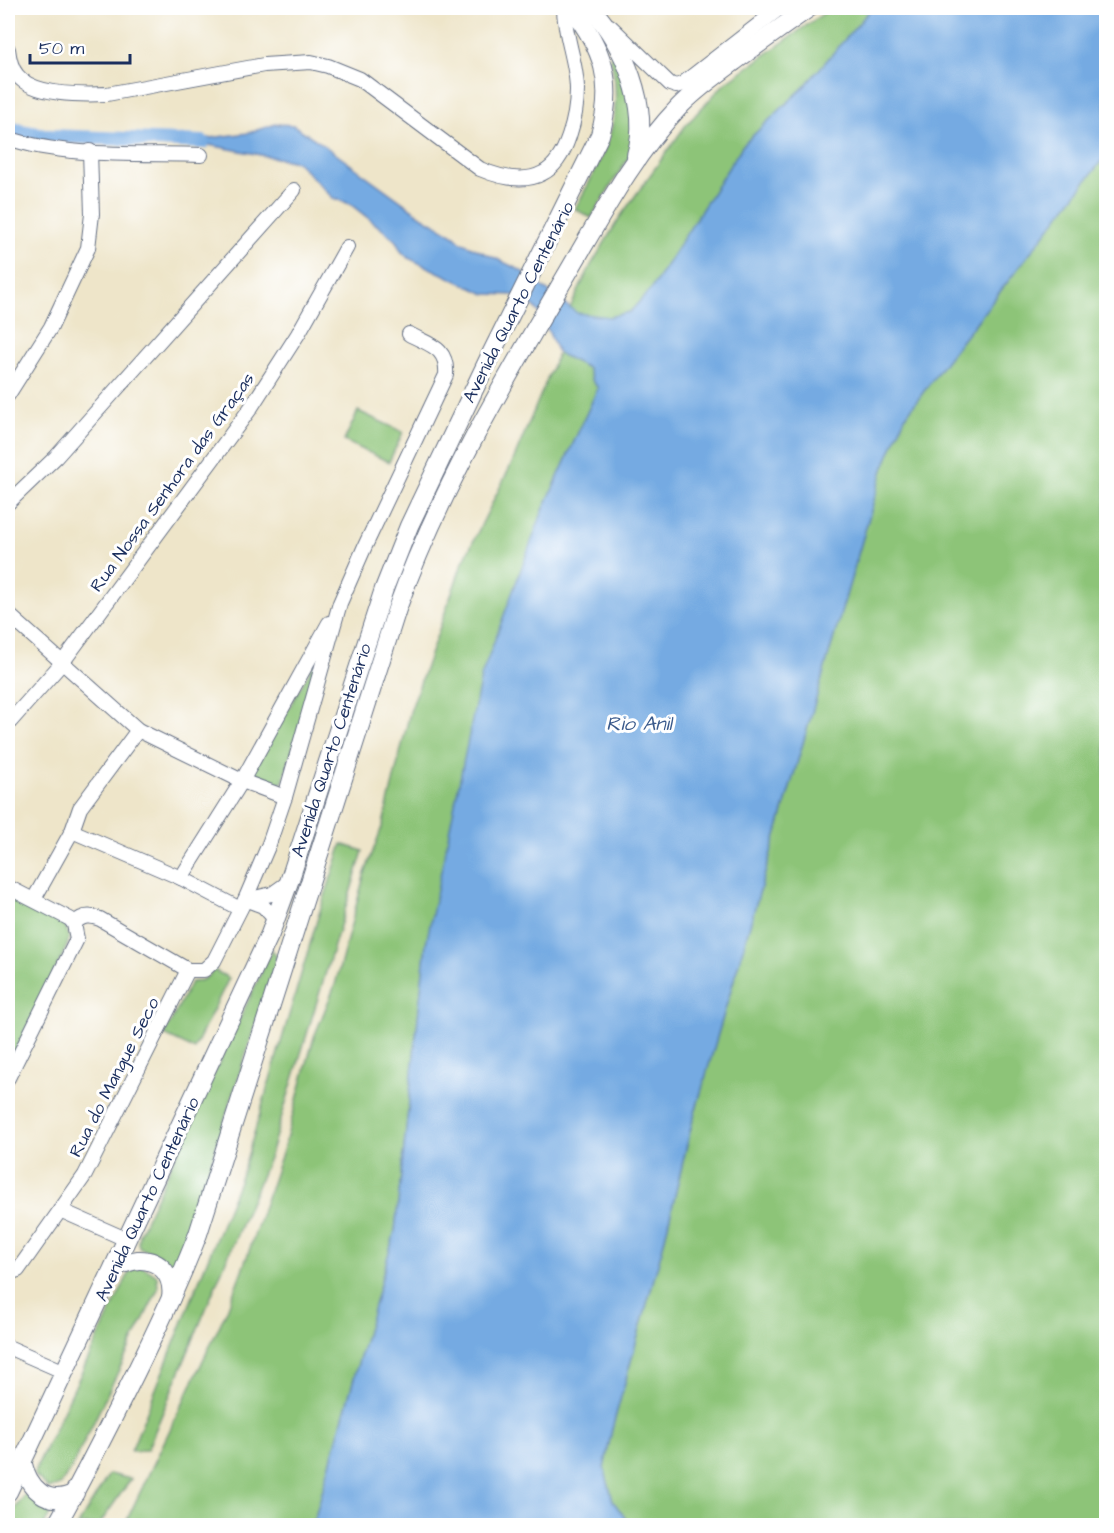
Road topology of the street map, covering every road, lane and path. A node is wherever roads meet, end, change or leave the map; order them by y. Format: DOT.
graph roads {
  1 [pos="564,8"];
  2 [pos="571,8"];
  3 [pos="780,8"];
  4 [pos="809,8"];
  5 [pos="595,12"];
  6 [pos="8,49"];
  7 [pos="8,138"];
  8 [pos="90,151"];
  9 [pos="201,155"];
  10 [pos="625,180"];
  11 [pos="294,190"];
  12 [pos="347,247"];
  13 [pos="409,334"];
  14 [pos="8,395"];
  15 [pos="8,503"];
  16 [pos="340,603"];
  17 [pos="8,614"];
  18 [pos="62,663"];
  19 [pos="8,724"];
  20 [pos="138,730"];
  21 [pos="242,781"];
  22 [pos="285,797"];
  23 [pos="72,831"];
  24 [pos="181,878"];
  25 [pos="289,882"];
  26 [pos="8,887"];
  27 [pos="34,899"];
  28 [pos="242,904"];
  29 [pos="276,920"];
  30 [pos="74,924"];
  31 [pos="188,970"];
  32 [pos="8,1078"];
  33 [pos="60,1210"];
  34 [pos="126,1243"];
  35 [pos="114,1267"];
  36 [pos="8,1273"];
  37 [pos="171,1300"];
  38 [pos="8,1347"];
  39 [pos="63,1375"];
  40 [pos="22,1461"];
  41 [pos="8,1492"];
  42 [pos="75,1493"];
  43 [pos="56,1526"];
  1 -- 6 [label="street"];
  2 -- 25 [label="main road, Avenida Quarto Centenário"];
  3 -- 5 [label="street"];
  4 -- 10 [label="main road"];
  5 -- 10 [label="main road"];
  7 -- 8 [label="street"];
  8 -- 9 [label="street"];
  8 -- 14 [label="street"];
  10 -- 37 [label="main road, Avenida Quarto Centenário"];
  11 -- 15 [label="street"];
  12 -- 18 [label="street, Rua Nossa Senhora das Graças"];
  13 -- 16 [label="street"];
  16 -- 21 [label="street"];
  16 -- 22 [label="street"];
  17 -- 18 [label="street"];
  18 -- 19 [label="street, Rua Nossa Senhora das Graças"];
  18 -- 20 [label="street"];
  20 -- 21 [label="street"];
  20 -- 23 [label="street"];
  21 -- 22 [label="street"];
  21 -- 24 [label="street"];
  22 -- 28 [label="street"];
  23 -- 24 [label="street"];
  23 -- 27 [label="street"];
  24 -- 28 [label="street"];
  25 -- 28 [label="street"];
  25 -- 29 [label="main road, Avenida Quarto Centenário"];
  26 -- 27 [label="street"];
  27 -- 30 [label="street"];
  28 -- 29 [label="street"];
  28 -- 31 [label="street"];
  29 -- 34 [label="main road, Avenida Quarto Centenário"];
  30 -- 31 [label="street"];
  30 -- 32 [label="street"];
  31 -- 33 [label="street, Rua do Mangue Seco"];
  33 -- 34 [label="street"];
  33 -- 36 [label="street, Rua do Mangue Seco"];
  34 -- 35 [label="main road, Avenida Quarto Centenário"];
  35 -- 37 [label="main road"];
  35 -- 39 [label="main road, Avenida Quarto Centenário"];
  37 -- 42 [label="main road, Avenida Quarto Centenário"];
  38 -- 39 [label="street"];
  39 -- 40 [label="main road, Avenida Quarto Centenário"];
  40 -- 41 [label="main road, Avenida Quarto Centenário"];
  40 -- 42 [label="main road"];
  42 -- 43 [label="main road, Avenida Quarto Centenário"];
}
